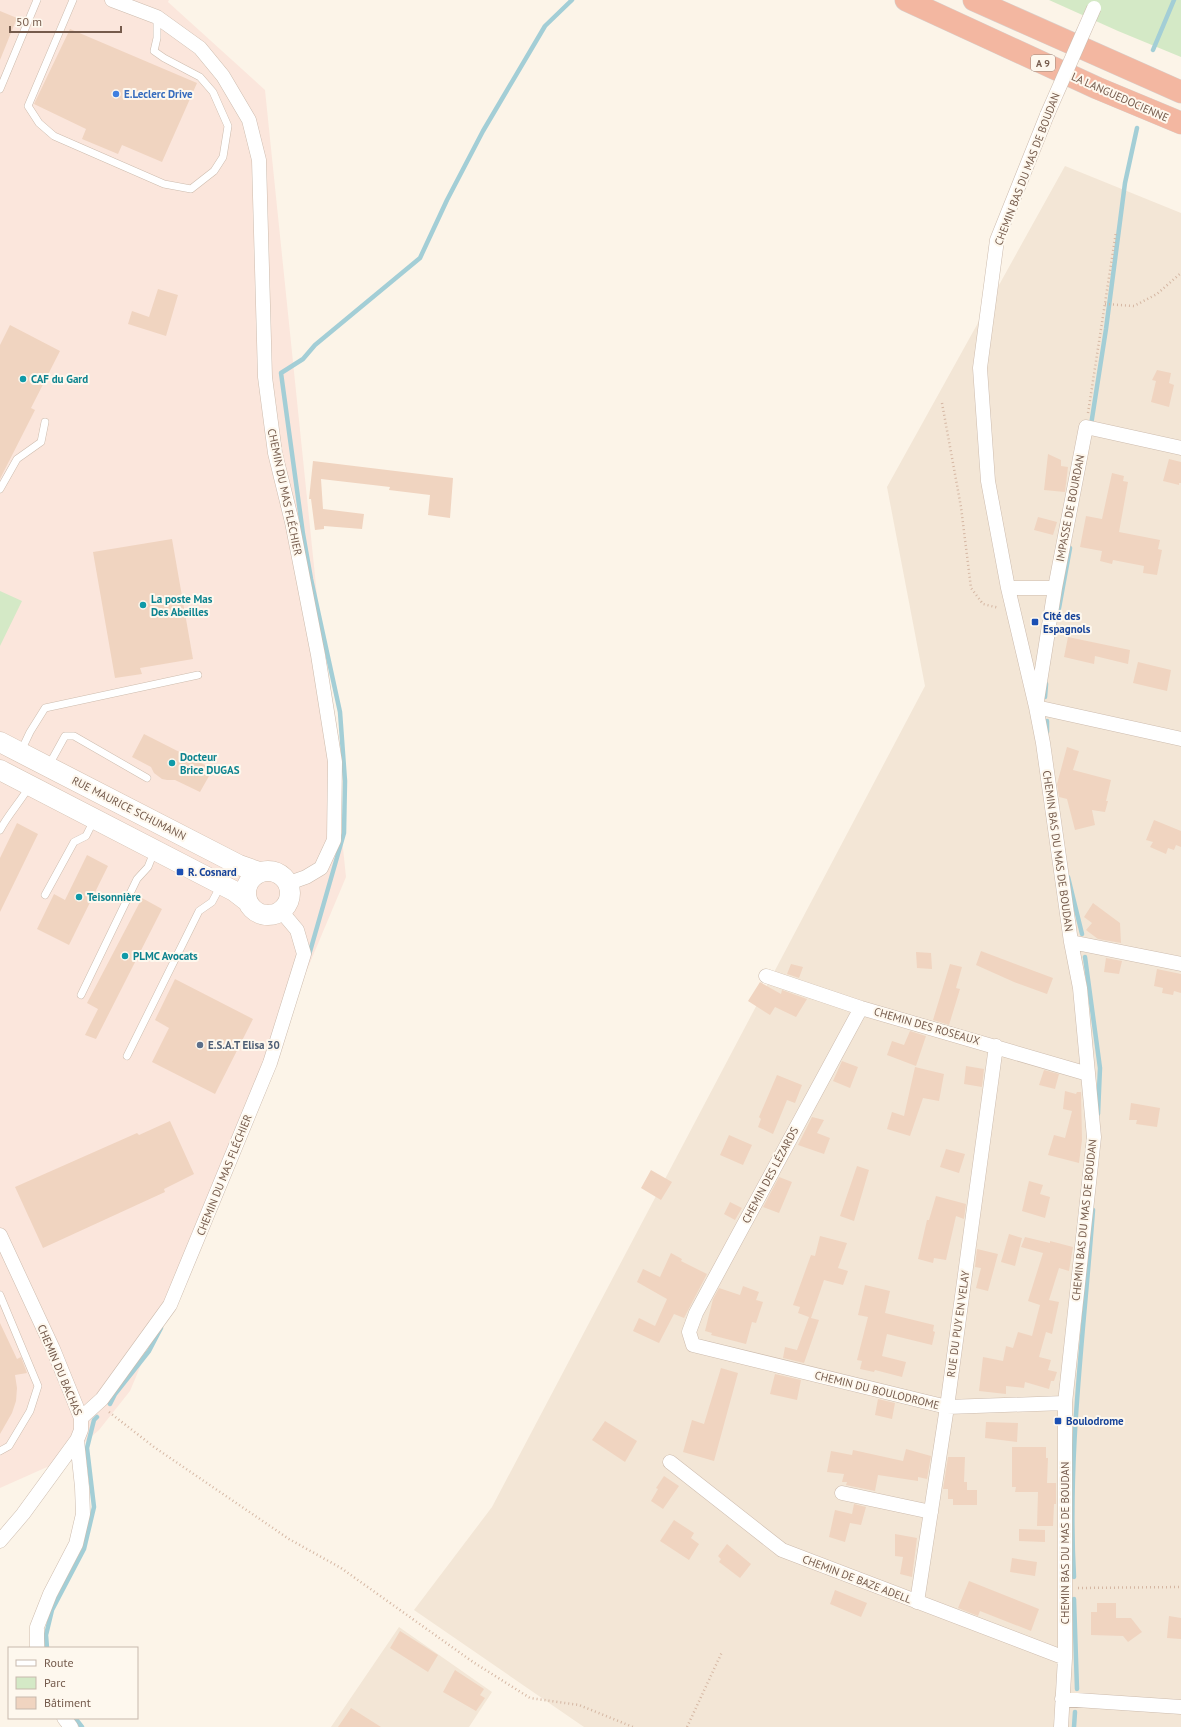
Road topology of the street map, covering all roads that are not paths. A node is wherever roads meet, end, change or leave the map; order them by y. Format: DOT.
graph roads {
  1 [pos="37,0"];
  2 [pos="73,0"];
  3 [pos="112,0"];
  4 [pos="906,0"];
  5 [pos="974,0"];
  6 [pos="1096,4"];
  7 [pos="157,17"];
  8 [pos="0,89"];
  9 [pos="1181,92"];
  10 [pos="1181,123"];
  11 [pos="45,422"];
  12 [pos="1181,448"];
  13 [pos="0,489"];
  14 [pos="1008,588"];
  15 [pos="1055,588"];
  16 [pos="198,676"];
  17 [pos="1036,707"];
  18 [pos="1181,739"];
  19 [pos="0,742"];
  20 [pos="20,753"];
  21 [pos="48,767"];
  22 [pos="0,770"];
  23 [pos="147,778"];
  24 [pos="30,786"];
  25 [pos="95,819"];
  26 [pos="0,830"];
  27 [pos="154,850"];
  28 [pos="259,872"];
  29 [pos="289,883"];
  30 [pos="221,884"];
  31 [pos="45,895"];
  32 [pos="247,901"];
  33 [pos="281,911"];
  34 [pos="1071,942"];
  35 [pos="1181,964"];
  36 [pos="766,976"];
  37 [pos="81,995"];
  38 [pos="861,1008"];
  39 [pos="996,1046"];
  40 [pos="127,1056"];
  41 [pos="1088,1074"];
  42 [pos="0,1235"];
  43 [pos="0,1295"];
  44 [pos="693,1345"];
  45 [pos="1065,1404"];
  46 [pos="947,1407"];
  47 [pos="81,1418"];
  48 [pos="77,1440"];
  49 [pos="0,1452"];
  50 [pos="670,1462"];
  51 [pos="842,1493"];
  52 [pos="931,1512"];
  53 [pos="0,1541"];
  54 [pos="918,1602"];
  55 [pos="36,1647"];
  56 [pos="1065,1658"];
  57 [pos="1062,1699"];
  58 [pos="1181,1707"];
  59 [pos="65,1719"];
  60 [pos="71,1727"];
  61 [pos="1061,1727"];
  1 -- 8 [label="lane"];
  2 -- 7 [label="lane"];
  3 -- 7 [label="street, CHEMIN DU MAS FLÉCHIER"];
  4 -- 10 [label="highway, LA LANGUEDOCIENNE / A 9"];
  5 -- 9 [label="highway"];
  6 -- 14 [label="street, CHEMIN BAS DU MAS DE BOUDAN, bridge"];
  7 -- 29 [label="street, CHEMIN DU MAS FLÉCHIER"];
  11 -- 13 [label="lane"];
  12 -- 15 [label="street, IMPASSE DE BOURDAN"];
  14 -- 15 [label="street"];
  14 -- 17 [label="street, CHEMIN BAS DU MAS DE BOUDAN"];
  15 -- 17 [label="street, IMPASSE DE BOURDAN"];
  16 -- 20 [label="lane"];
  17 -- 18 [label="street"];
  17 -- 34 [label="street, CHEMIN BAS DU MAS DE BOUDAN"];
  19 -- 20 [label="main road, RUE MAURICE SCHUMANN"];
  20 -- 21 [label="main road, RUE MAURICE SCHUMANN"];
  21 -- 23 [label="lane"];
  21 -- 28 [label="main road, RUE MAURICE SCHUMANN"];
  22 -- 24 [label="main road"];
  24 -- 25 [label="main road"];
  24 -- 26 [label="lane"];
  25 -- 27 [label="main road"];
  25 -- 31 [label="lane"];
  27 -- 30 [label="main road"];
  27 -- 37 [label="lane"];
  28 -- 29 [label="main road"];
  28 -- 32 [label="main road"];
  29 -- 33 [label="main road"];
  30 -- 32 [label="main road"];
  30 -- 40 [label="lane"];
  32 -- 33 [label="main road"];
  33 -- 47 [label="street, CHEMIN DU MAS FLÉCHIER"];
  34 -- 35 [label="street"];
  34 -- 41 [label="street, CHEMIN BAS DU MAS DE BOUDAN"];
  36 -- 38 [label="street, CHEMIN DES ROSEAUX"];
  38 -- 39 [label="street, CHEMIN DES ROSEAUX"];
  38 -- 44 [label="street, CHEMIN DES LÉZARDS"];
  39 -- 41 [label="street, CHEMIN DES ROSEAUX"];
  39 -- 46 [label="street, RUE DU PUY EN VELAY"];
  41 -- 45 [label="street, CHEMIN BAS DU MAS DE BOUDAN"];
  42 -- 47 [label="street, CHEMIN DU BACHAS"];
  43 -- 49 [label="lane"];
  44 -- 46 [label="street, CHEMIN DU BOULODROME"];
  45 -- 46 [label="street, CHEMIN DU BOULODROME"];
  45 -- 56 [label="street, CHEMIN BAS DU MAS DE BOUDAN"];
  46 -- 52 [label="street, RUE DU PUY EN VELAY"];
  47 -- 48 [label="street, CHEMIN DU BACHAS"];
  48 -- 53 [label="street"];
  48 -- 55 [label="street, CHEMIN DU BACHAS"];
  50 -- 54 [label="street, CHEMIN DE BAZE ADELL"];
  51 -- 52 [label="street"];
  52 -- 54 [label="street, RUE DU PUY EN VELAY"];
  54 -- 56 [label="street, CHEMIN DE BAZE ADELL"];
  56 -- 57 [label="street, CHEMIN BAS DU MAS DE BOUDAN"];
  57 -- 58 [label="street"];
  57 -- 61 [label="street, CHEMIN BAS DU MAS DE BOUDAN"];
  59 -- 60 [label="street"];
}
